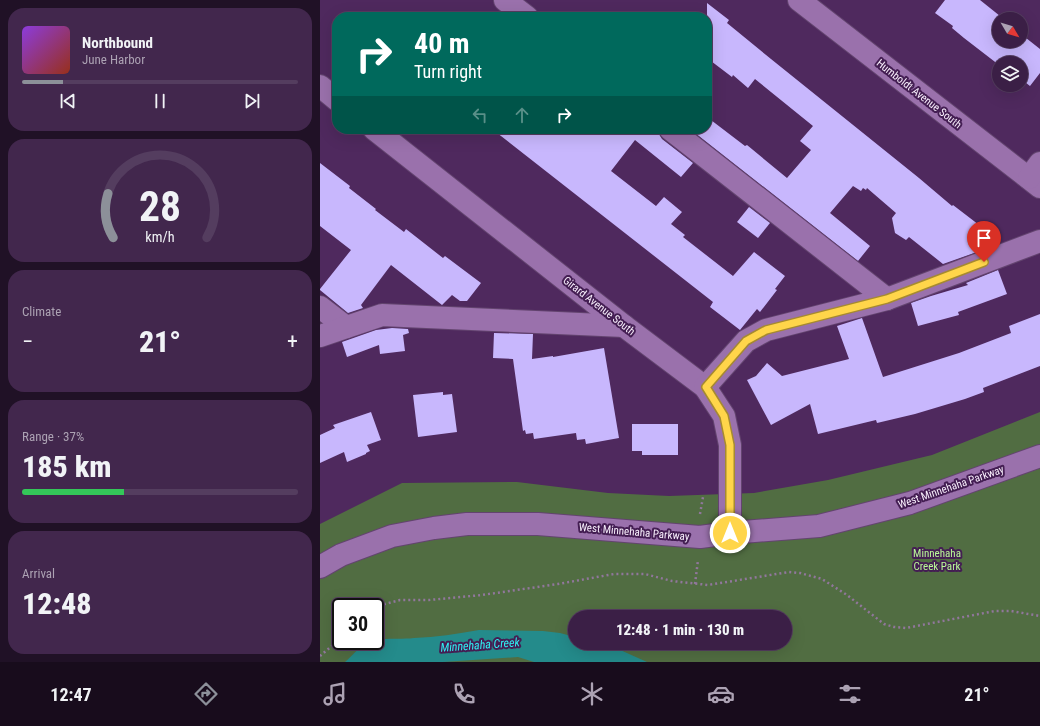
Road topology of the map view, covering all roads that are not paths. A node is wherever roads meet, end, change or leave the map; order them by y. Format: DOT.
graph roads {
  1 [pos="505,0"];
  2 [pos="799,0"];
  3 [pos="521,12"];
  4 [pos="320,86"];
  5 [pos="332,96"];
  6 [pos="380,134"];
  7 [pos="676,134"];
  8 [pos="1036,176"];
  9 [pos="1040,240"];
  10 [pos="887,299"];
  11 [pos="320,307"];
  12 [pos="624,326"];
  13 [pos="346,327"];
  14 [pos="320,336"];
  15 [pos="706,387"];
  16 [pos="1040,456"];
  17 [pos="730,533"];
  18 [pos="320,567"];
  1 -- 3 [label="street"];
  2 -- 8 [label="street, Humboldt Avenue South"];
  4 -- 5 [label="street"];
  6 -- 12 [label="street, Girard Avenue South"];
  7 -- 10 [label="street"];
  9 -- 10 [label="street"];
  10 -- 15 [label="street"];
  11 -- 13 [label="street"];
  12 -- 13 [label="street"];
  12 -- 15 [label="street, Girard Avenue South"];
  13 -- 14 [label="street"];
  15 -- 17 [label="street, Girard Avenue South"];
  16 -- 17 [label="street, West Minnehaha Parkway"];
  17 -- 18 [label="street, West Minnehaha Parkway"];
}
